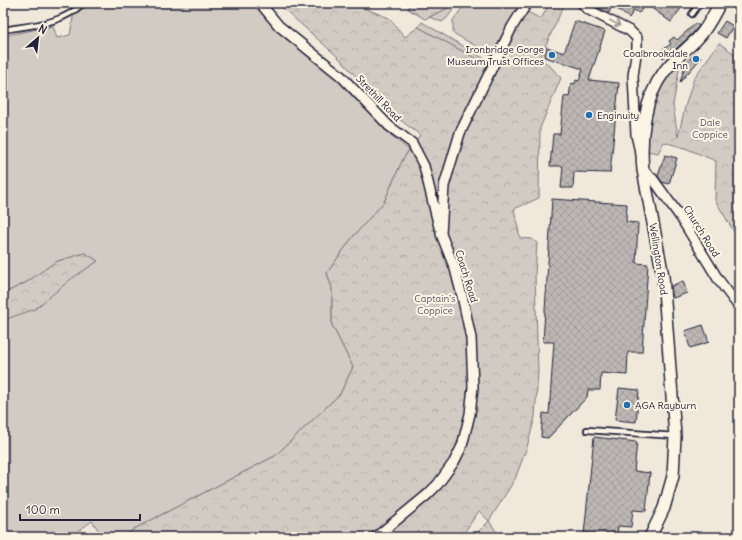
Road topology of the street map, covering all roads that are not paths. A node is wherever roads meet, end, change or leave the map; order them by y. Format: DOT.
graph roads {
  1 [pos="83,3"];
  2 [pos="260,3"];
  3 [pos="527,3"];
  4 [pos="582,3"];
  5 [pos="700,3"];
  6 [pos="714,3"];
  7 [pos="720,3"];
  8 [pos="692,14"];
  9 [pos="714,15"];
  10 [pos="3,30"];
  11 [pos="642,158"];
  12 [pos="643,170"];
  13 [pos="442,234"];
  14 [pos="739,307"];
  15 [pos="587,430"];
  16 [pos="675,436"];
  17 [pos="376,537"];
  18 [pos="650,537"];
  1 -- 10 [label="lane"];
  2 -- 13 [label="street, Strethill Road"];
  3 -- 13 [label="street, Coach Road"];
  4 -- 11 [label="street, one-way"];
  5 -- 8 [label="lane"];
  6 -- 9 [label="lane"];
  7 -- 9 [label="street, Wellington Road"];
  9 -- 11 [label="street, Wellington Road"];
  11 -- 12 [label="street, Wellington Road"];
  12 -- 14 [label="street, Church Road"];
  12 -- 16 [label="street, Wellington Road"];
  13 -- 17 [label="street, Coach Road"];
  15 -- 16 [label="lane"];
  16 -- 18 [label="street, Wellington Road"];
}
